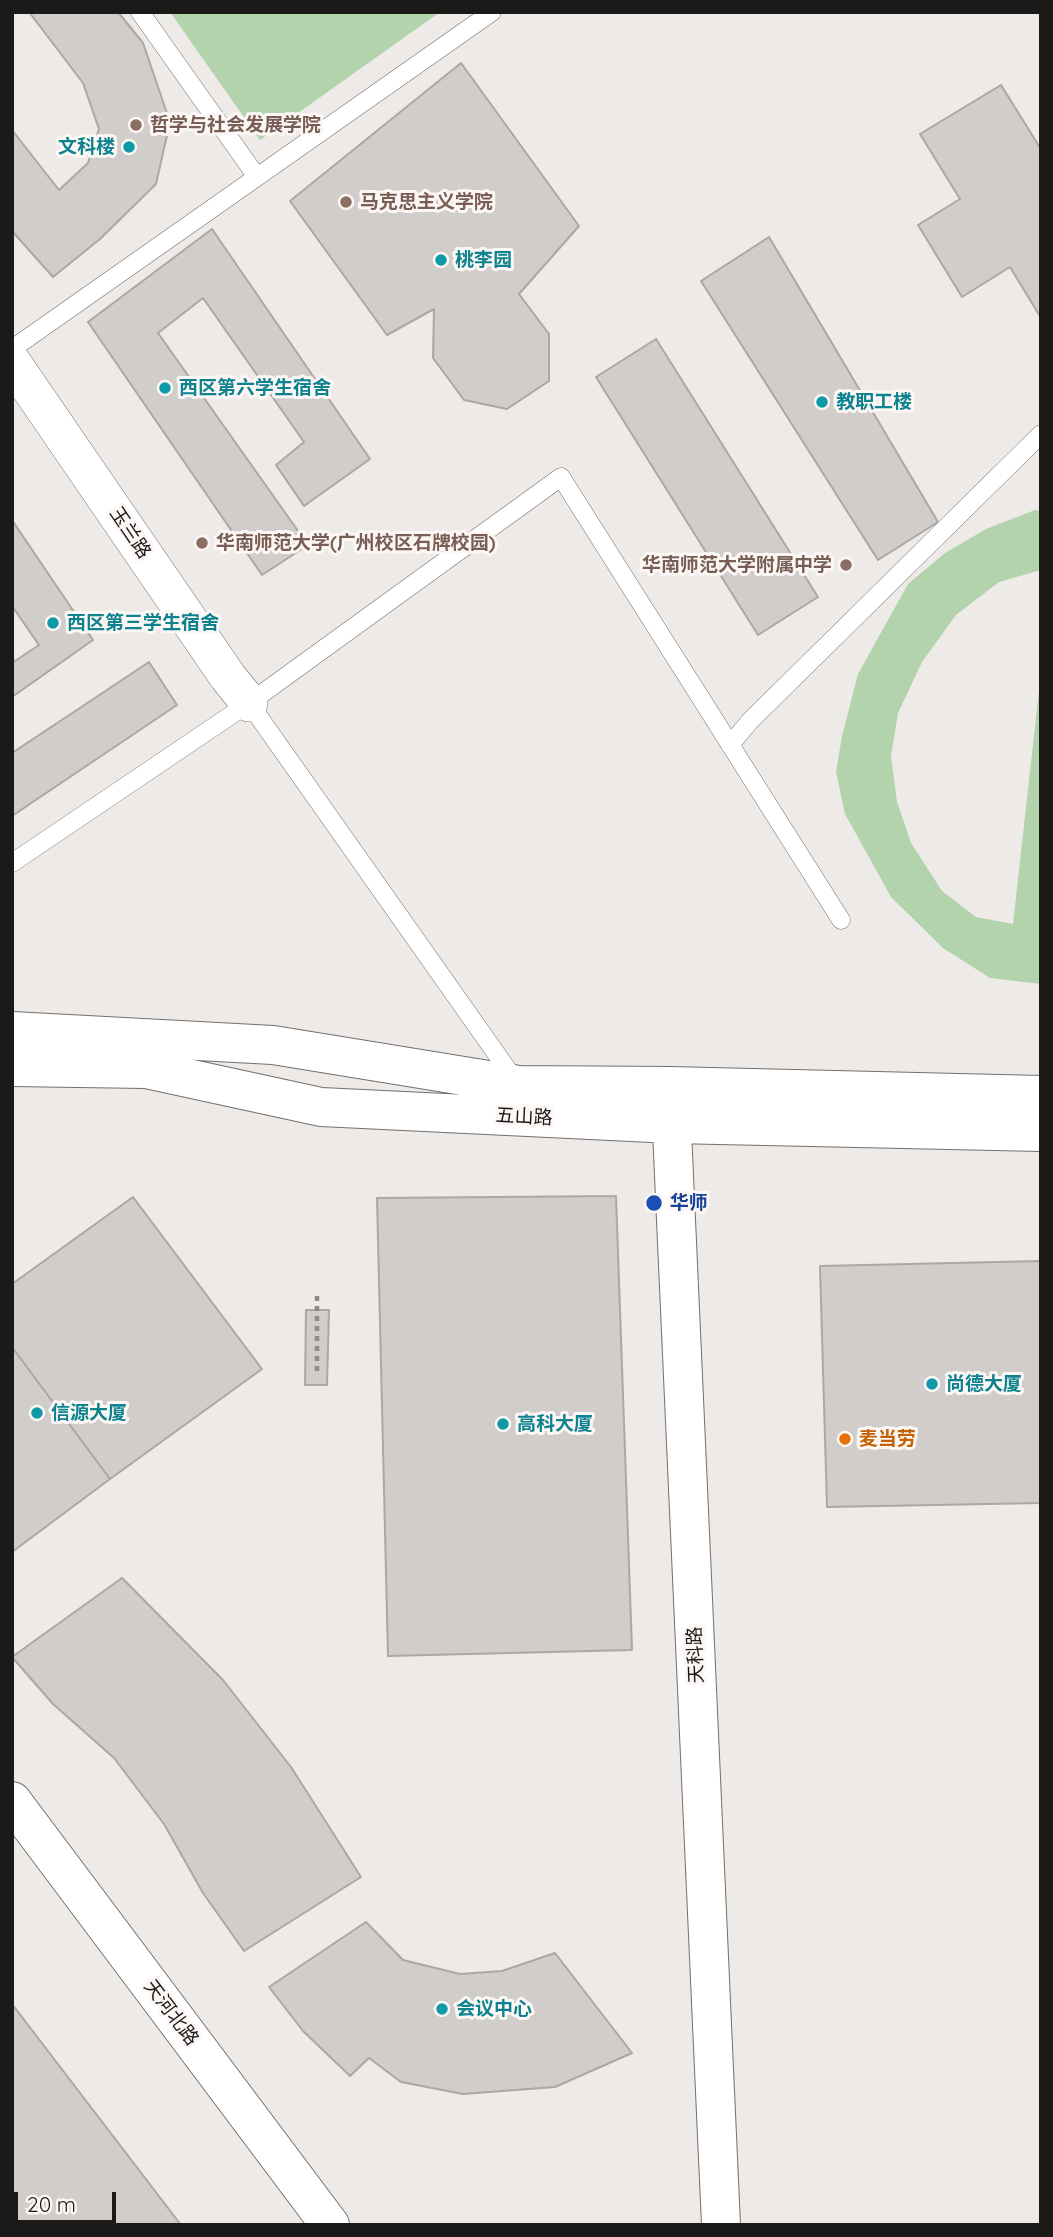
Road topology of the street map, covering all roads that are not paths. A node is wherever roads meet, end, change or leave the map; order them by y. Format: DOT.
graph roads {
  1 [pos="140,12"];
  2 [pos="492,12"];
  3 [pos="257,177"];
  4 [pos="12,349"];
  5 [pos="12,362"];
  6 [pos="1041,434"];
  7 [pos="249,704"];
  8 [pos="730,745"];
  9 [pos="12,863"];
  10 [pos="841,920"];
  11 [pos="12,1031"];
  12 [pos="12,1067"];
  13 [pos="519,1086"];
  14 [pos="670,1086"];
  15 [pos="1041,1095"];
  16 [pos="673,1124"];
  17 [pos="1041,1132"];
  18 [pos="12,1801"];
  19 [pos="330,2225"];
  20 [pos="721,2225"];
  1 -- 3 [label="lane"];
  2 -- 3 [label="lane"];
  3 -- 4 [label="lane"];
  5 -- 7 [label="street, 玉兰路"];
  6 -- 8 [label="lane"];
  7 -- 8 [label="lane"];
  7 -- 9 [label="lane"];
  7 -- 13 [label="lane"];
  8 -- 10 [label="lane"];
  11 -- 13 [label="main road, 五山路"];
  12 -- 16 [label="main road, 五山路"];
  13 -- 14 [label="main road, 五山路"];
  14 -- 15 [label="main road, 五山路"];
  14 -- 16 [label="main road, 天科路"];
  16 -- 17 [label="main road, 五山路"];
  16 -- 20 [label="main road, 天科路"];
  18 -- 19 [label="main road, 天河北路"];
}
